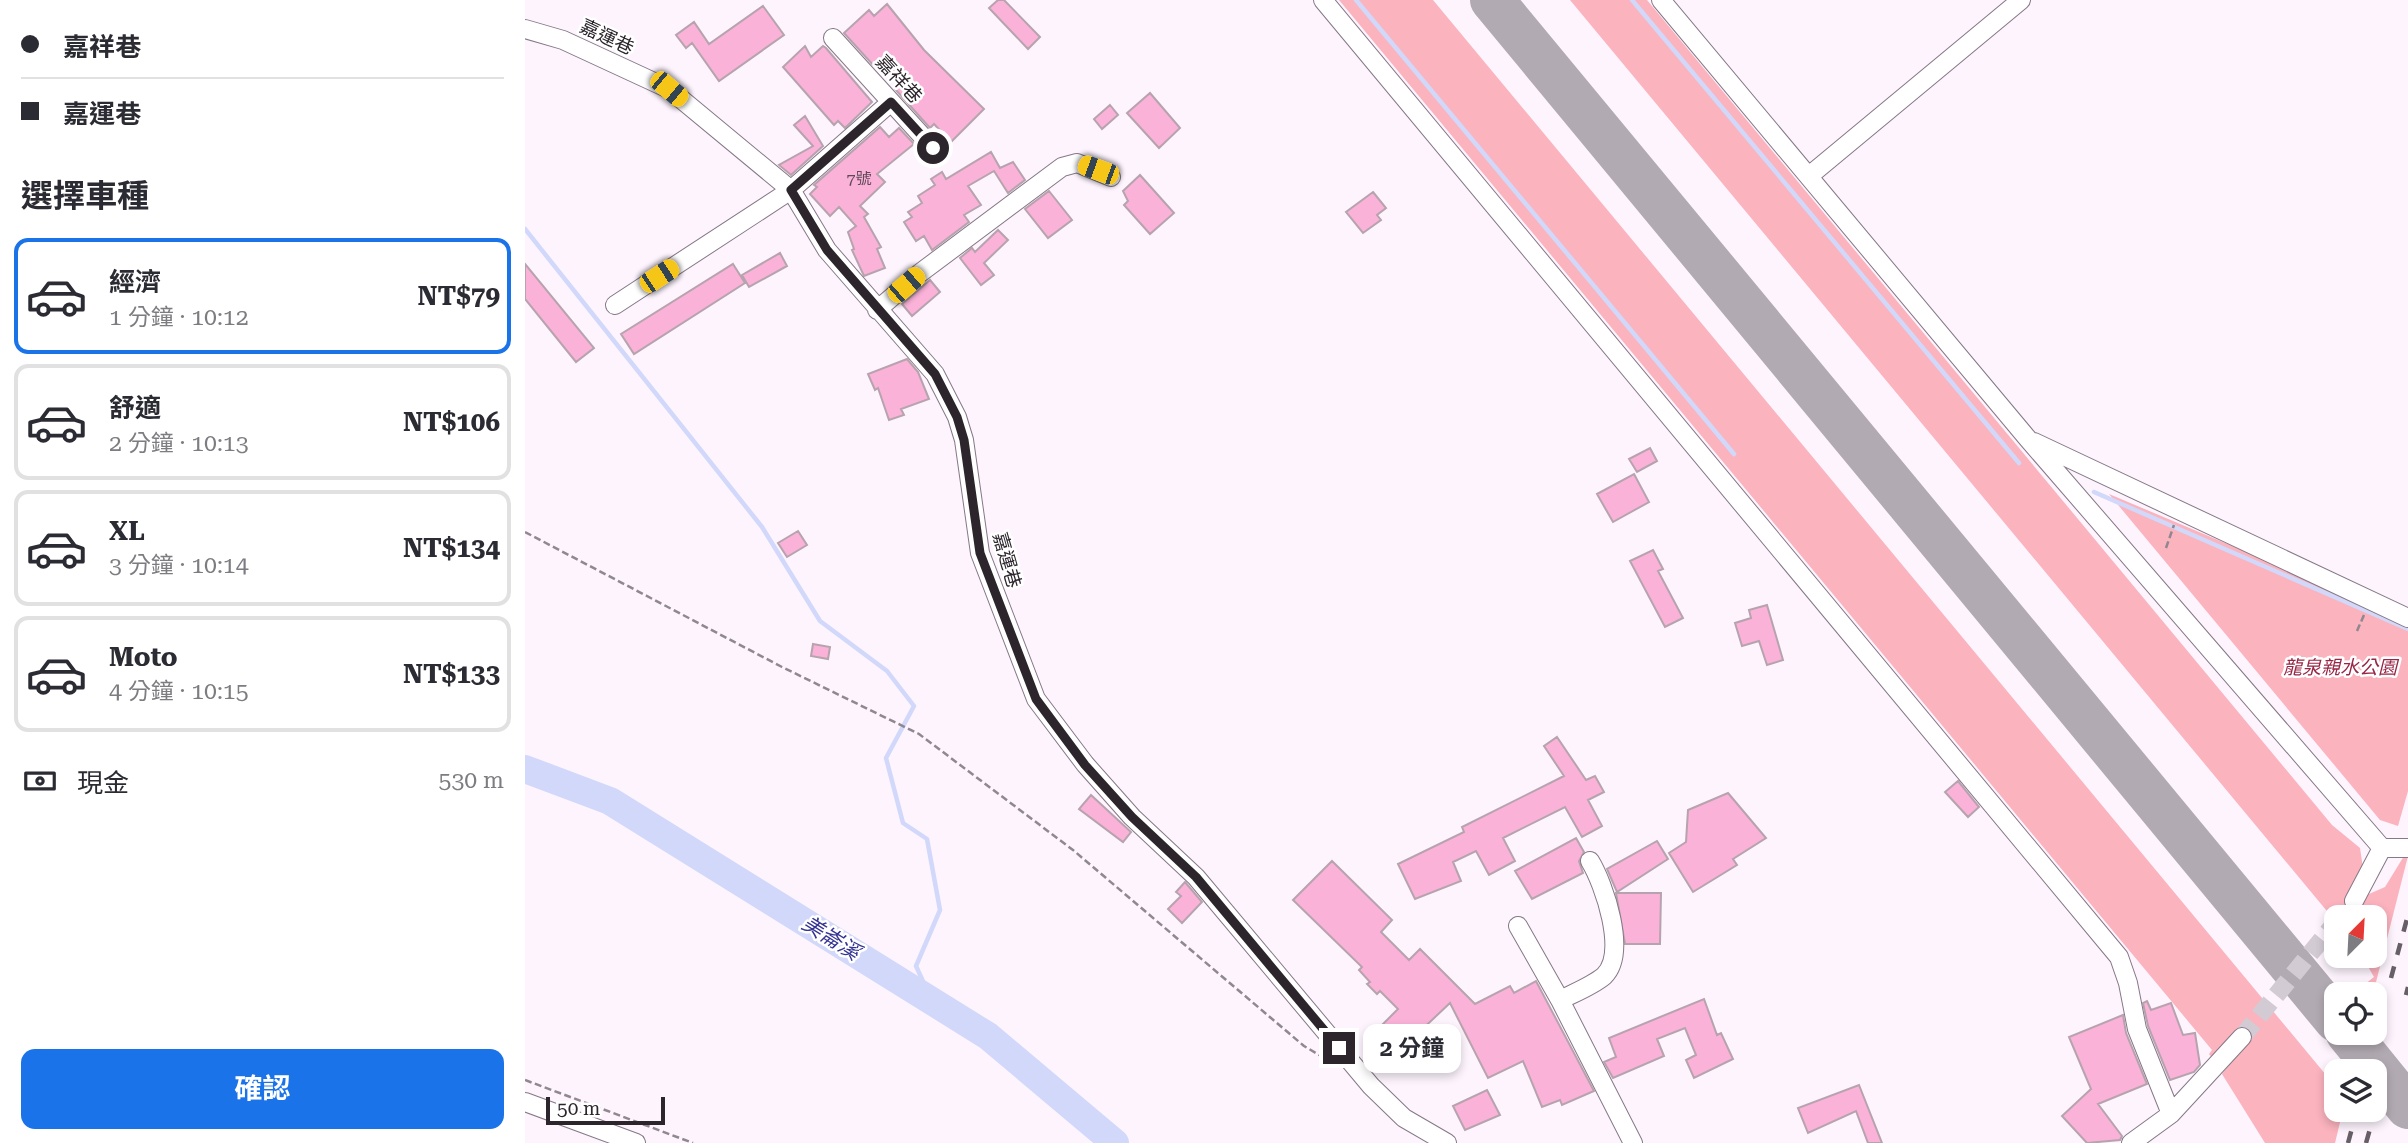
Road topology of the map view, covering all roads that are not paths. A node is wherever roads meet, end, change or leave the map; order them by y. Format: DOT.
graph roads {
  1 [pos="1322,0"];
  2 [pos="1661,0"];
  3 [pos="2021,0"];
  4 [pos="525,29"];
  5 [pos="833,38"];
  6 [pos="891,102"];
  7 [pos="933,148"];
  8 [pos="1809,176"];
  9 [pos="1111,177"];
  10 [pos="791,190"];
  11 [pos="615,305"];
  12 [pos="877,310"];
  13 [pos="2028,439"];
  14 [pos="2408,618"];
  15 [pos="2382,848"];
  16 [pos="2408,848"];
  17 [pos="1590,861"];
  18 [pos="2354,901"];
  19 [pos="1518,926"];
  20 [pos="1560,1000"];
  21 [pos="2242,1037"];
  22 [pos="525,1102"];
  23 [pos="2171,1114"];
  24 [pos="636,1143"];
  25 [pos="1447,1143"];
  26 [pos="1633,1143"];
  27 [pos="2131,1143"];
  1 -- 23 [label="street"];
  2 -- 8 [label="street"];
  3 -- 8 [label="street"];
  4 -- 10 [label="street, 嘉運巷"];
  5 -- 6 [label="street, 嘉祥巷"];
  6 -- 7 [label="street, 嘉祥巷"];
  6 -- 10 [label="street"];
  8 -- 13 [label="street"];
  9 -- 12 [label="street"];
  10 -- 11 [label="street"];
  10 -- 12 [label="street, 嘉運巷"];
  12 -- 25 [label="street, 嘉運巷"];
  13 -- 14 [label="street"];
  13 -- 15 [label="street"];
  15 -- 16 [label="street"];
  15 -- 18 [label="street"];
  17 -- 20 [label="street"];
  19 -- 20 [label="street"];
  20 -- 26 [label="street"];
  21 -- 23 [label="street"];
  22 -- 24 [label="street"];
  23 -- 27 [label="street"];
}
